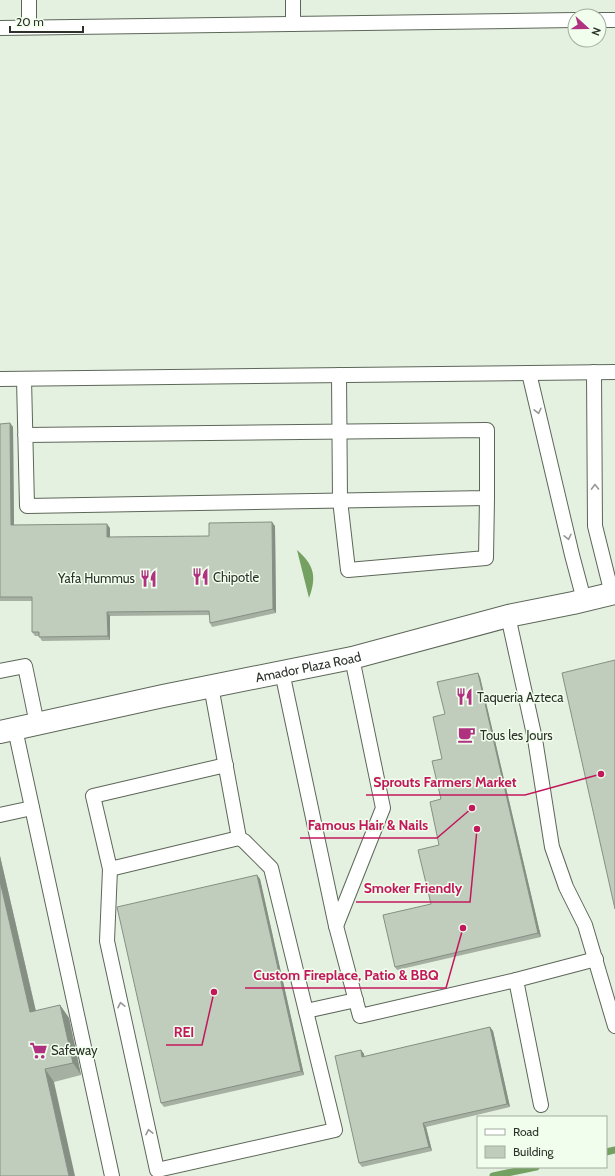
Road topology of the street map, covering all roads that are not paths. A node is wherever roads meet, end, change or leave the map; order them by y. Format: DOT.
graph roads {
  1 [pos="29,0"];
  2 [pos="293,0"];
  3 [pos="567,20"];
  4 [pos="293,24"];
  5 [pos="29,27"];
  6 [pos="0,28"];
  7 [pos="594,372"];
  8 [pos="615,372"];
  9 [pos="529,373"];
  10 [pos="339,375"];
  11 [pos="0,379"];
  12 [pos="24,379"];
  13 [pos="340,432"];
  14 [pos="25,435"];
  15 [pos="487,498"];
  16 [pos="340,500"];
  17 [pos="614,593"];
  18 [pos="584,600"];
  19 [pos="508,616"];
  20 [pos="352,658"];
  21 [pos="0,671"];
  22 [pos="282,672"];
  23 [pos="211,686"];
  24 [pos="37,724"];
  25 [pos="8,731"];
  26 [pos="226,765"];
  27 [pos="32,808"];
  28 [pos="0,815"];
  29 [pos="240,838"];
  30 [pos="110,869"];
  31 [pos="336,926"];
  32 [pos="596,959"];
  33 [pos="516,980"];
  34 [pos="356,1000"];
  35 [pos="306,1011"];
  36 [pos="615,1026"];
  37 [pos="541,1105"];
  38 [pos="112,1176"];
  1 -- 5 [label="lane"];
  2 -- 4 [label="lane"];
  3 -- 4 [label="lane"];
  4 -- 5 [label="lane"];
  5 -- 6 [label="lane"];
  7 -- 8 [label="lane"];
  7 -- 9 [label="lane"];
  17 -- 7 [label="lane, one-way"];
  9 -- 10 [label="lane"];
  9 -- 18 [label="lane, one-way"];
  10 -- 12 [label="lane"];
  10 -- 13 [label="lane"];
  11 -- 12 [label="lane"];
  12 -- 14 [label="lane"];
  13 -- 14 [label="lane"];
  13 -- 15 [label="lane"];
  13 -- 16 [label="lane"];
  14 -- 16 [label="lane"];
  15 -- 16 [label="lane"];
  15 -- 16 [label="lane"];
  17 -- 18 [label="street, Amador Plaza Road"];
  18 -- 19 [label="street, Amador Plaza Road"];
  19 -- 20 [label="street, Amador Plaza Road"];
  19 -- 32 [label="lane"];
  20 -- 22 [label="street, Amador Plaza Road"];
  20 -- 31 [label="lane"];
  21 -- 24 [label="lane"];
  22 -- 23 [label="street, Amador Plaza Road"];
  22 -- 31 [label="lane"];
  23 -- 24 [label="street, Amador Plaza Road"];
  23 -- 26 [label="lane"];
  24 -- 25 [label="street, Amador Plaza Road"];
  25 -- 27 [label="lane"];
  26 -- 29 [label="lane"];
  26 -- 30 [label="lane"];
  27 -- 28 [label="lane"];
  27 -- 38 [label="lane"];
  29 -- 30 [label="lane"];
  29 -- 35 [label="lane"];
  35 -- 30 [label="lane, one-way"];
  31 -- 34 [label="lane"];
  32 -- 33 [label="lane"];
  32 -- 36 [label="lane"];
  33 -- 34 [label="lane"];
  33 -- 37 [label="lane"];
  34 -- 35 [label="lane"];
}
